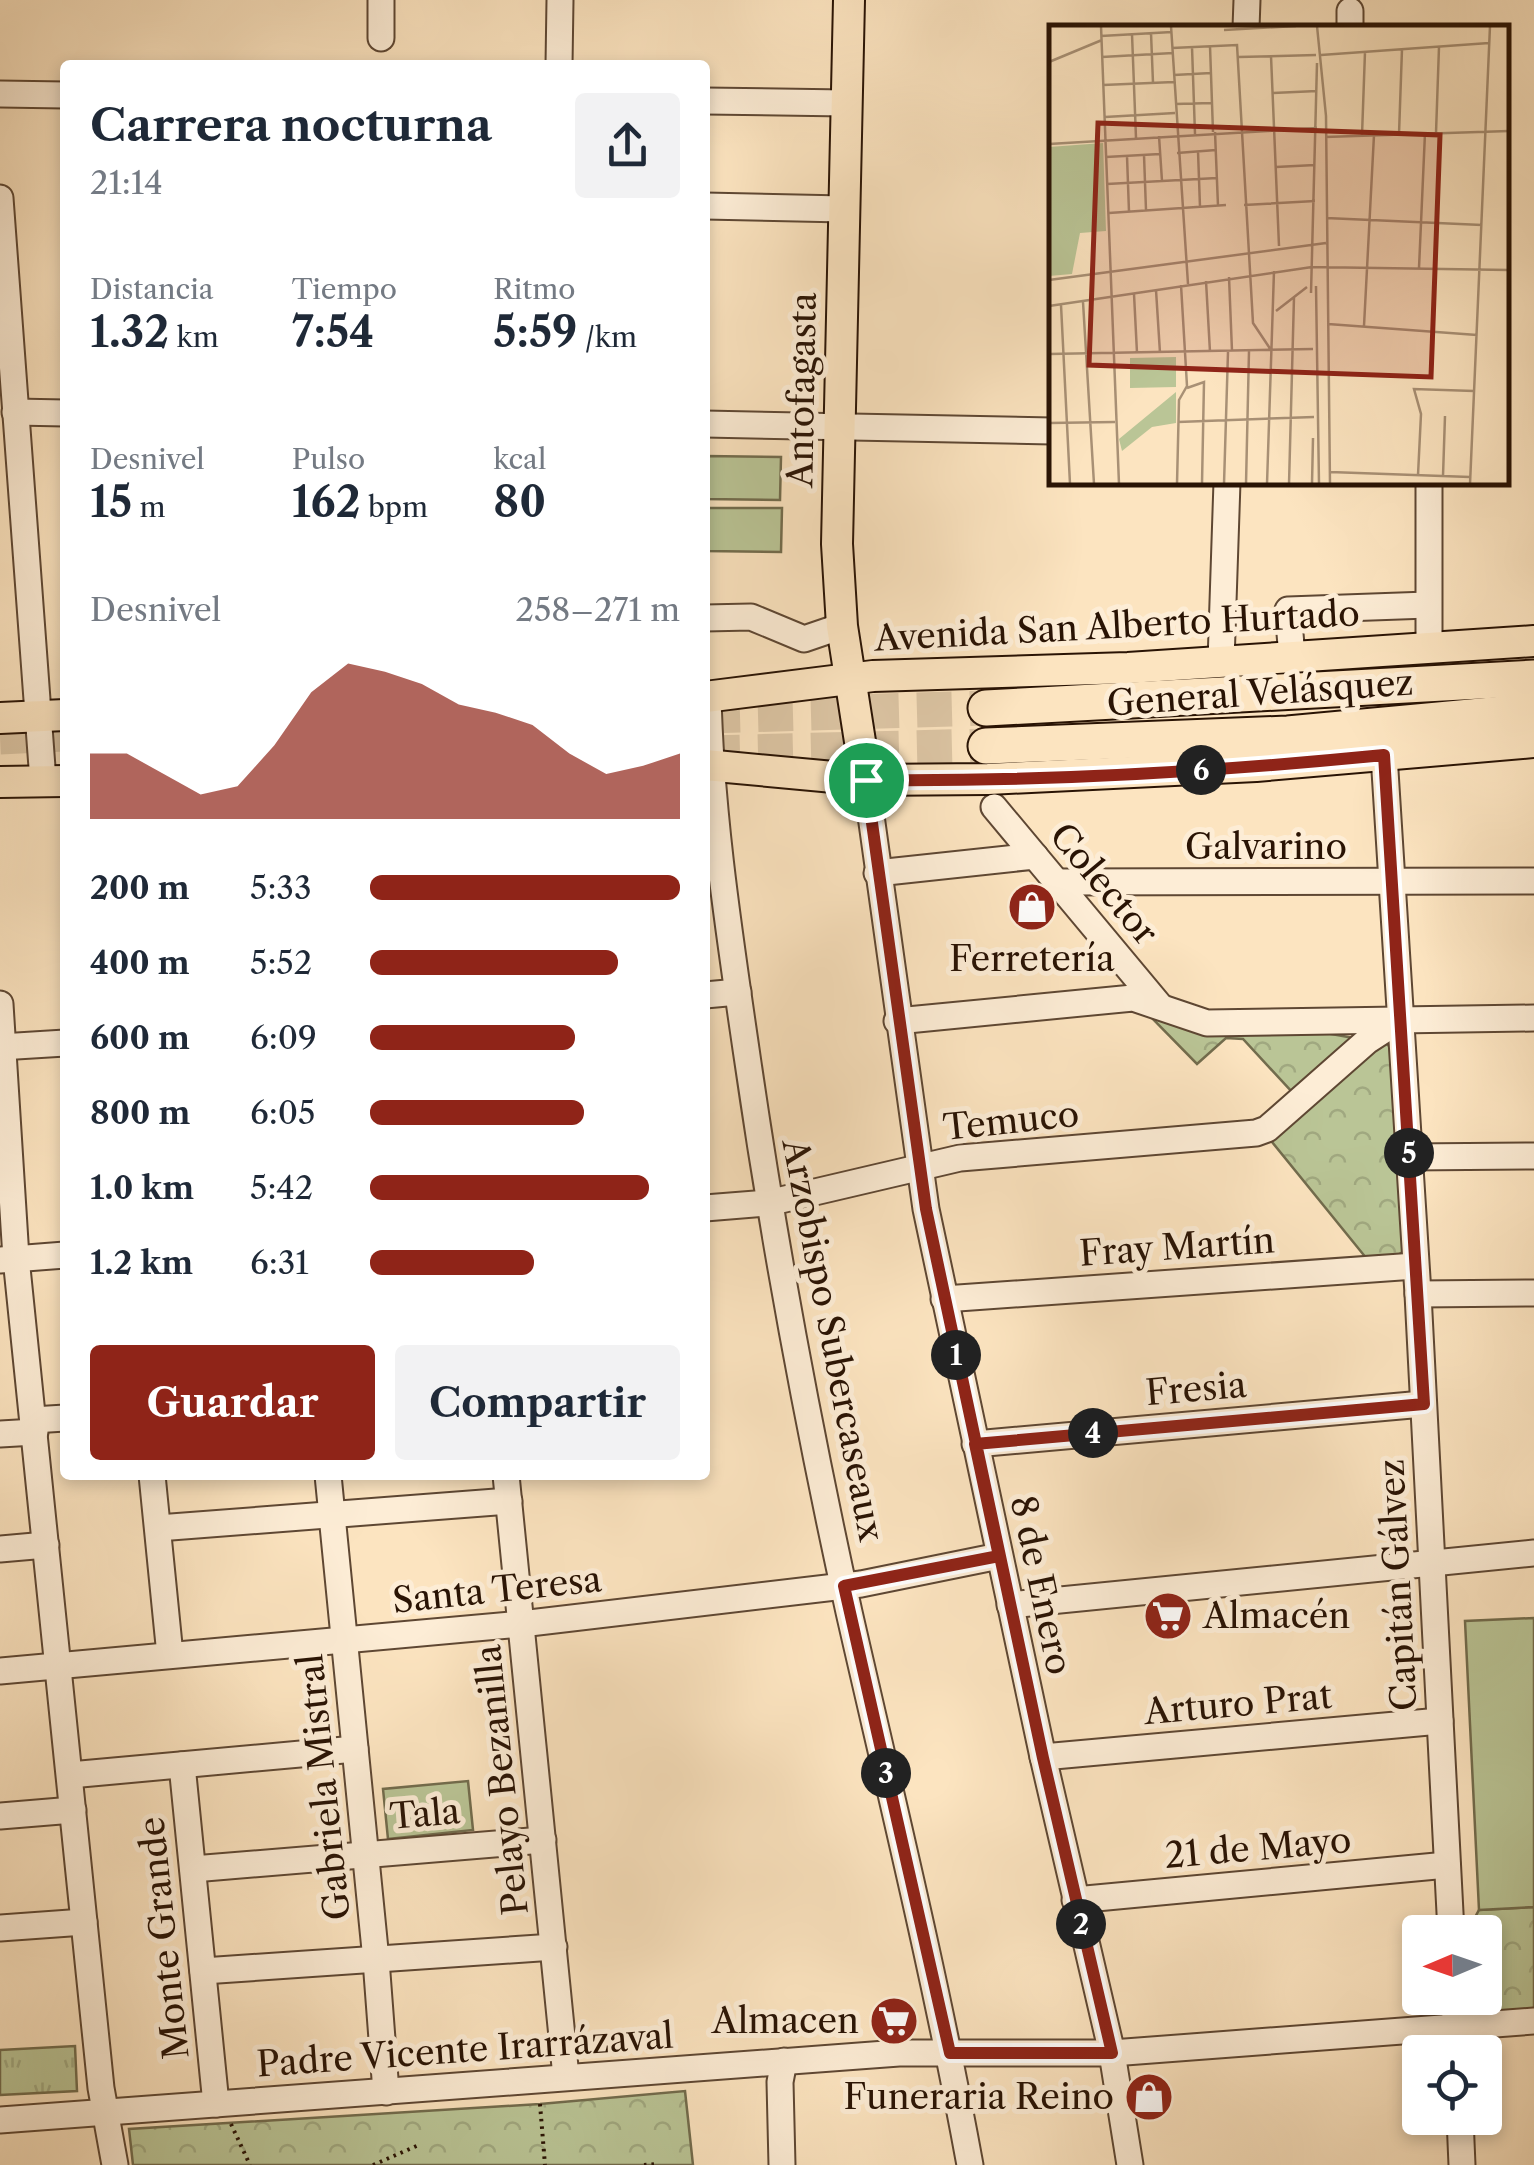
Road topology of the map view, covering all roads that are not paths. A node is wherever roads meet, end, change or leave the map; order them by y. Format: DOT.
graph roads {
  1 [pos="382,0"];
  2 [pos="560,0"];
  3 [pos="849,0"];
  4 [pos="1247,0"];
  5 [pos="1246,25"];
  6 [pos="381,38"];
  7 [pos="559,60"];
  8 [pos="0,94"];
  9 [pos="60,94"];
  10 [pos="710,101"];
  11 [pos="846,102"];
  12 [pos="0,198"];
  13 [pos="710,206"];
  14 [pos="844,209"];
  15 [pos="2,258"];
  16 [pos="15,412"];
  17 [pos="60,413"];
  18 [pos="710,424"];
  19 [pos="840,426"];
  20 [pos="1049,430"];
  21 [pos="1227,485"];
  22 [pos="1429,485"];
  23 [pos="11,490"];
  24 [pos="1428,605"];
  25 [pos="710,618"];
  26 [pos="842,626"];
  27 [pos="1534,640"];
  28 [pos="1428,646"];
  29 [pos="1292,656"];
  30 [pos="1221,662"];
  31 [pos="852,678"];
  32 [pos="1534,678"];
  33 [pos="816,683"];
  34 [pos="710,696"];
  35 [pos="986,708"];
  36 [pos="1534,711"];
  37 [pos="52,715"];
  38 [pos="0,718"];
  39 [pos="1534,742"];
  40 [pos="986,746"];
  41 [pos="1384,755"];
  42 [pos="710,765"];
  43 [pos="866,780"];
  44 [pos="54,781"];
  45 [pos="0,782"];
  46 [pos="710,787"];
  47 [pos="994,807"];
  48 [pos="1036,856"];
  49 [pos="877,873"];
  50 [pos="1534,881"];
  51 [pos="1057,882"];
  52 [pos="1392,882"];
  53 [pos="738,992"];
  54 [pos="710,995"];
  55 [pos="0,1004"];
  56 [pos="1160,1006"];
  57 [pos="1534,1018"];
  58 [pos="1400,1019"];
  59 [pos="897,1021"];
  60 [pos="60,1043"];
  61 [pos="1,1047"];
  62 [pos="1534,1156"];
  63 [pos="1409,1157"];
  64 [pos="919,1168"];
  65 [pos="768,1203"];
  66 [pos="710,1208"];
  67 [pos="60,1255"];
  68 [pos="8,1259"];
  69 [pos="1415,1266"];
  70 [pos="1534,1293"];
  71 [pos="1418,1294"];
  72 [pos="944,1298"];
  73 [pos="1424,1404"];
  74 [pos="60,1419"];
  75 [pos="34,1426"];
  76 [pos="0,1434"];
  77 [pos="975,1444"];
  78 [pos="153,1480"];
  79 [pos="329,1480"];
  80 [pos="508,1488"];
  81 [pos="332,1514"];
  82 [pos="158,1528"];
  83 [pos="46,1545"];
  84 [pos="0,1549"];
  85 [pos="1534,1553"];
  86 [pos="999,1556"];
  87 [pos="1432,1563"];
  88 [pos="844,1586"];
  89 [pos="1010,1606"];
  90 [pos="522,1624"];
  91 [pos="344,1640"];
  92 [pos="170,1655"];
  93 [pos="59,1666"];
  94 [pos="0,1671"];
  95 [pos="1440,1721"];
  96 [pos="355,1749"];
  97 [pos="1043,1758"];
  98 [pos="182,1765"];
  99 [pos="70,1775"];
  100 [pos="73,1810"];
  101 [pos="0,1816"];
  102 [pos="543,1840"];
  103 [pos="366,1854"];
  104 [pos="1447,1865"];
  105 [pos="193,1869"];
  106 [pos="1076,1900"];
  107 [pos="1450,1915"];
  108 [pos="84,1922"];
  109 [pos="0,1928"];
  110 [pos="554,1947"];
  111 [pos="376,1960"];
  112 [pos="204,1971"];
  113 [pos="1534,2022"];
  114 [pos="1478,2035"];
  115 [pos="1402,2042"];
  116 [pos="950,2053"];
  117 [pos="1112,2053"];
  118 [pos="784,2061"];
  119 [pos="566,2077"];
  120 [pos="386,2092"];
  121 [pos="222,2111"];
  122 [pos="106,2112"];
  123 [pos="0,2120"];
  124 [pos="1461,2135"];
  125 [pos="115,2165"];
  126 [pos="782,2165"];
  127 [pos="970,2165"];
  128 [pos="1130,2165"];
  129 [pos="1462,2165"];
  1 -- 6 [label="street"];
  2 -- 7 [label="street"];
  3 -- 11 [label="main road, Antofagasta"];
  4 -- 5 [label="street"];
  8 -- 9 [label="street"];
  10 -- 11 [label="street"];
  11 -- 14 [label="main road, Antofagasta"];
  12 -- 15 [label="street"];
  13 -- 14 [label="street"];
  14 -- 19 [label="main road, Antofagasta"];
  15 -- 16 [label="street"];
  16 -- 17 [label="street"];
  16 -- 23 [label="street"];
  18 -- 19 [label="street"];
  19 -- 20 [label="street"];
  19 -- 26 [label="main road, Antofagasta"];
  21 -- 30 [label="street"];
  22 -- 24 [label="street"];
  23 -- 37 [label="street"];
  24 -- 28 [label="street"];
  24 -- 29 [label="street"];
  25 -- 26 [label="street"];
  26 -- 31 [label="main road, Antofagasta"];
  26 -- 33 [label="main road"];
  27 -- 28 [label="main road, Avenida San Alberto Hurtado"];
  28 -- 29 [label="main road, Avenida San Alberto Hurtado"];
  29 -- 30 [label="main road, Avenida San Alberto Hurtado"];
  30 -- 31 [label="main road, Avenida San Alberto Hurtado"];
  31 -- 33 [label="main road, Avenida San Alberto Hurtado"];
  31 -- 43 [label="main road, Antofagasta"];
  32 -- 35 [label="highway, General Velásquez"];
  33 -- 34 [label="main road, Avenida San Alberto Hurtado"];
  36 -- 40 [label="highway, General Velásquez"];
  37 -- 38 [label="main road"];
  37 -- 44 [label="street"];
  39 -- 41 [label="main road"];
  41 -- 43 [label="main road"];
  41 -- 52 [label="street, Capitán Gálvez"];
  42 -- 43 [label="main road"];
  43 -- 49 [label="street, 8 de Enero"];
  44 -- 45 [label="main road"];
  46 -- 53 [label="street, Arzobispo Subercaseaux"];
  47 -- 48 [label="street, Colector"];
  48 -- 49 [label="street"];
  48 -- 51 [label="street, Colector"];
  49 -- 59 [label="street, 8 de Enero"];
  50 -- 52 [label="street, Galvarino"];
  51 -- 52 [label="street, Galvarino"];
  51 -- 56 [label="street, Colector"];
  52 -- 58 [label="street, Capitán Gálvez"];
  53 -- 54 [label="street"];
  53 -- 65 [label="street, Arzobispo Subercaseaux"];
  55 -- 61 [label="street"];
  56 -- 58 [label="street"];
  56 -- 59 [label="street"];
  57 -- 58 [label="street"];
  58 -- 63 [label="street, Capitán Gálvez"];
  58 -- 64 [label="street, Temuco"];
  59 -- 64 [label="street, 8 de Enero"];
  60 -- 61 [label="street"];
  61 -- 68 [label="street"];
  62 -- 63 [label="street"];
  63 -- 69 [label="street, Capitán Gálvez"];
  64 -- 65 [label="street, Temuco"];
  64 -- 72 [label="street, 8 de Enero"];
  65 -- 66 [label="street, Temuco"];
  65 -- 88 [label="street, Arzobispo Subercaseaux"];
  67 -- 68 [label="street"];
  68 -- 75 [label="street"];
  69 -- 71 [label="street, Capitán Gálvez"];
  69 -- 72 [label="street, Fray Martín"];
  70 -- 71 [label="street"];
  71 -- 73 [label="street, Capitán Gálvez"];
  72 -- 77 [label="street, 8 de Enero"];
  73 -- 77 [label="street, Fresia"];
  73 -- 87 [label="street, Capitán Gálvez"];
  74 -- 75 [label="street"];
  75 -- 76 [label="street"];
  75 -- 83 [label="street"];
  77 -- 86 [label="street, 8 de Enero"];
  78 -- 82 [label="street"];
  79 -- 81 [label="street, Gabriela Mistral"];
  80 -- 81 [label="street"];
  80 -- 90 [label="street, Pelayo Bezanilla"];
  81 -- 82 [label="street"];
  81 -- 91 [label="street, Gabriela Mistral"];
  82 -- 92 [label="street"];
  83 -- 84 [label="street"];
  83 -- 93 [label="street"];
  85 -- 87 [label="street"];
  86 -- 88 [label="street, Santa Teresa"];
  86 -- 89 [label="street, 8 de Enero"];
  87 -- 89 [label="street"];
  87 -- 95 [label="street, Capitán Gálvez"];
  88 -- 90 [label="street, Santa Teresa"];
  88 -- 116 [label="street, Arzobispo Subercaseaux"];
  89 -- 97 [label="street, 8 de Enero"];
  90 -- 91 [label="street, Santa Teresa"];
  90 -- 102 [label="street, Pelayo Bezanilla"];
  91 -- 92 [label="street, Santa Teresa"];
  91 -- 96 [label="street, Gabriela Mistral"];
  92 -- 93 [label="street, Santa Teresa"];
  93 -- 94 [label="street, Santa Teresa"];
  93 -- 99 [label="street"];
  95 -- 97 [label="street, Arturo Prat"];
  95 -- 104 [label="street, Capitán Gálvez"];
  96 -- 98 [label="street"];
  96 -- 103 [label="street, Gabriela Mistral"];
  97 -- 106 [label="street, 8 de Enero"];
  98 -- 99 [label="street"];
  98 -- 105 [label="street, Monte Grande"];
  99 -- 100 [label="street"];
  100 -- 101 [label="street"];
  100 -- 108 [label="street"];
  102 -- 103 [label="street, Tala"];
  102 -- 110 [label="street, Pelayo Bezanilla"];
  103 -- 105 [label="street, Tala"];
  103 -- 111 [label="street, Gabriela Mistral"];
  104 -- 106 [label="street, 21 de Mayo"];
  104 -- 107 [label="street, Capitán Gálvez"];
  105 -- 112 [label="street, Monte Grande"];
  106 -- 117 [label="street, 8 de Enero"];
  108 -- 109 [label="street"];
  108 -- 122 [label="street"];
  110 -- 111 [label="street"];
  110 -- 119 [label="street, Pelayo Bezanilla"];
  111 -- 112 [label="street"];
  111 -- 120 [label="street, Gabriela Mistral"];
  112 -- 121 [label="street, Monte Grande"];
  113 -- 114 [label="street, Padre Vicente Irarrázaval"];
  115 -- 117 [label="street, Padre Vicente Irarrázaval"];
  116 -- 117 [label="street, Padre Vicente Irarrázaval"];
  116 -- 118 [label="street, Padre Vicente Irarrázaval"];
  116 -- 127 [label="street, Arzobispo Subercaseaux"];
  117 -- 128 [label="street, 8 de Enero"];
  118 -- 119 [label="street, Padre Vicente Irarrázaval"];
  118 -- 126 [label="street"];
  119 -- 120 [label="street, Padre Vicente Irarrázaval"];
  120 -- 121 [label="street, Padre Vicente Irarrázaval"];
  121 -- 122 [label="street, Padre Vicente Irarrázaval"];
  122 -- 123 [label="street, Padre Vicente Irarrázaval"];
  122 -- 125 [label="street"];
  124 -- 129 [label="street"];
}
